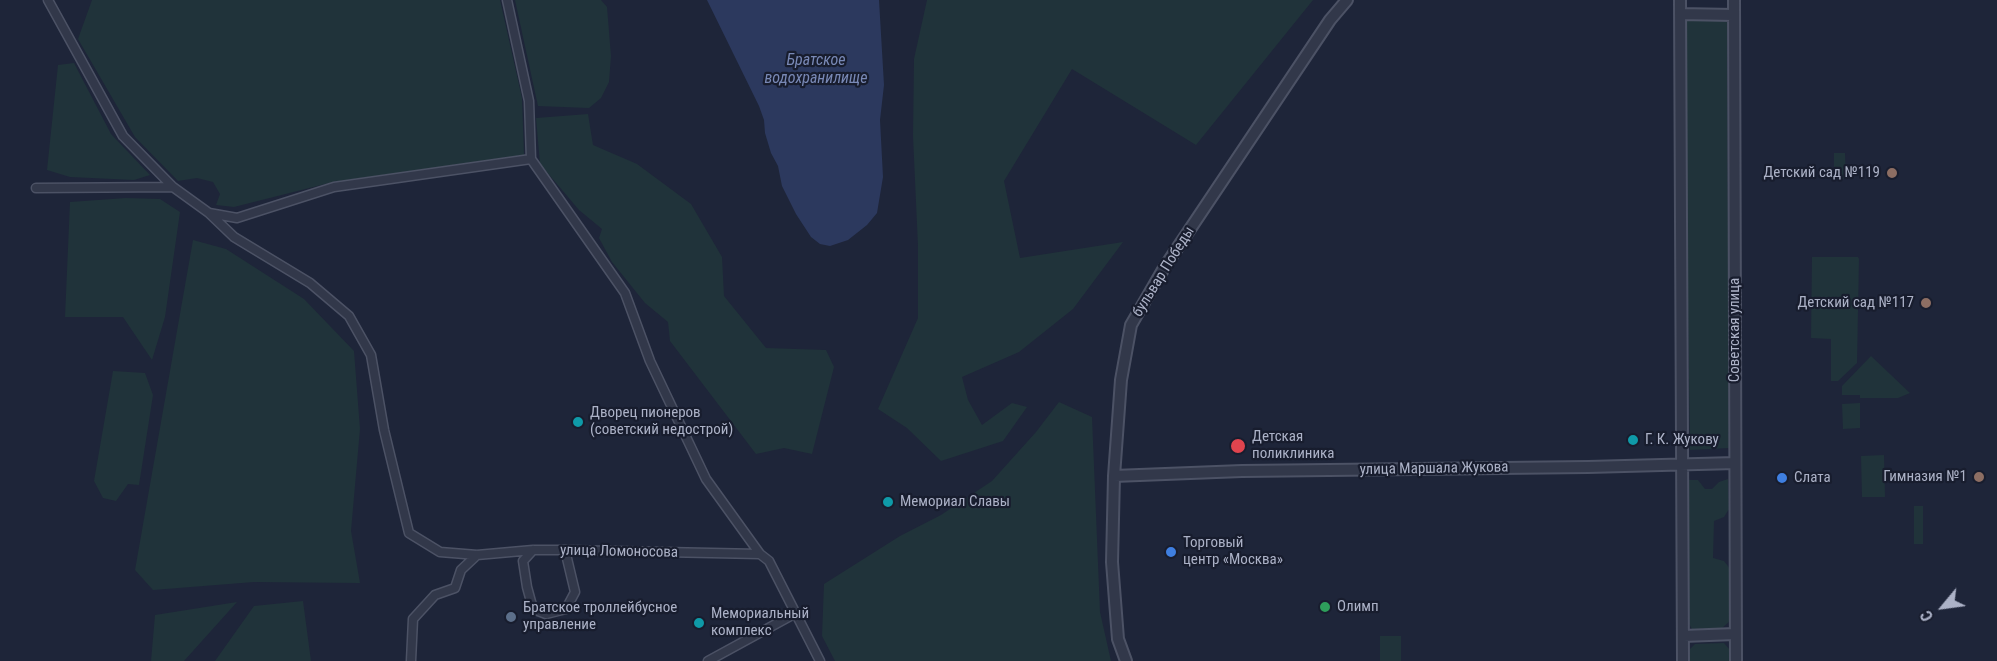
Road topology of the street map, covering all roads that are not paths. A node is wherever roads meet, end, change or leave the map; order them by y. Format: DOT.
graph roads {
  1 [pos="48,0"];
  2 [pos="507,0"];
  3 [pos="1347,0"];
  4 [pos="1680,0"];
  5 [pos="1734,0"];
  6 [pos="1680,14"];
  7 [pos="1734,15"];
  8 [pos="531,159"];
  9 [pos="173,187"];
  10 [pos="36,188"];
  11 [pos="209,213"];
  12 [pos="1735,463"];
  13 [pos="1682,465"];
  14 [pos="1114,476"];
  15 [pos="533,550"];
  16 [pos="565,550"];
  17 [pos="760,554"];
  18 [pos="477,555"];
  19 [pos="796,613"];
  20 [pos="1736,634"];
  21 [pos="1683,636"];
  22 [pos="411,661"];
  23 [pos="708,661"];
  24 [pos="820,661"];
  25 [pos="1126,661"];
  26 [pos="1683,661"];
  27 [pos="1736,661"];
  1 -- 9 [label="street, улица Ломоносова"];
  2 -- 8 [label="street"];
  3 -- 14 [label="street, бульвар Победы"];
  4 -- 6 [label="street"];
  5 -- 7 [label="street, Советская улица"];
  6 -- 7 [label="street"];
  6 -- 13 [label="street"];
  7 -- 12 [label="street, Советская улица"];
  8 -- 11 [label="street"];
  8 -- 17 [label="street"];
  9 -- 10 [label="street"];
  9 -- 11 [label="street, улица Ломоносова"];
  11 -- 18 [label="street, улица Ломоносова"];
  12 -- 13 [label="street, улица Маршала Жукова"];
  12 -- 20 [label="street, Советская улица"];
  13 -- 14 [label="street, улица Маршала Жукова"];
  13 -- 21 [label="street"];
  14 -- 25 [label="street, бульвар Победы"];
  15 -- 16 [label="street, улица Ломоносова"];
  15 -- 16 [label="street"];
  15 -- 18 [label="street, улица Ломоносова"];
  16 -- 17 [label="street, улица Ломоносова"];
  17 -- 19 [label="street"];
  18 -- 22 [label="street"];
  19 -- 23 [label="street"];
  19 -- 24 [label="street"];
  20 -- 21 [label="street"];
  20 -- 27 [label="street, Советская улица"];
  21 -- 26 [label="street"];
}
